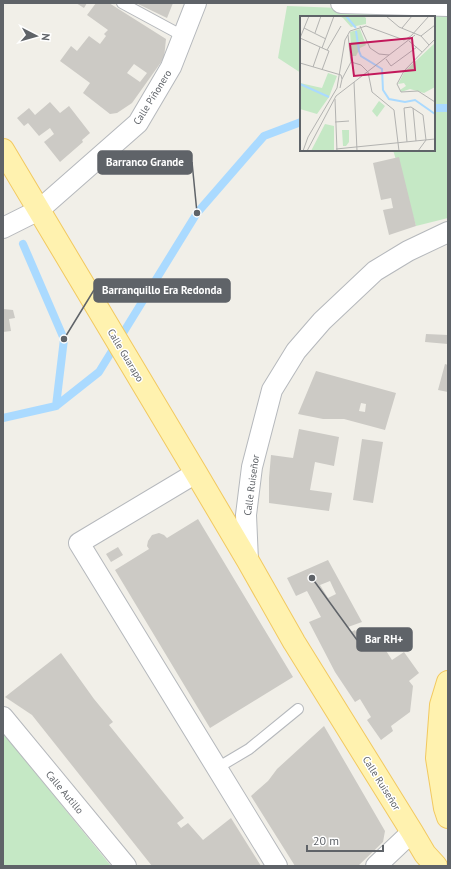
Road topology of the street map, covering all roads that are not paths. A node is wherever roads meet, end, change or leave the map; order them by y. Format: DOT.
graph roads {
  1 [pos="122,3"];
  2 [pos="196,3"];
  3 [pos="341,3"];
  4 [pos="448,6"];
  5 [pos="183,36"];
  6 [pos="3,150"];
  7 [pos="40,210"];
  8 [pos="3,228"];
  9 [pos="448,232"];
  10 [pos="196,473"];
  11 [pos="248,561"];
  12 [pos="448,682"];
  13 [pos="298,709"];
  14 [pos="3,717"];
  15 [pos="217,768"];
  16 [pos="448,817"];
  17 [pos="412,832"];
  18 [pos="126,866"];
  19 [pos="277,866"];
  20 [pos="376,866"];
  21 [pos="436,866"];
  1 -- 5 [label="lane"];
  2 -- 5 [label="street, Calle Piñonero"];
  3 -- 4 [label="street"];
  5 -- 7 [label="street, Calle Piñonero"];
  6 -- 7 [label="main road, Calle Guarapo"];
  7 -- 8 [label="street, Calle Piñonero"];
  7 -- 10 [label="main road, Calle Guarapo"];
  9 -- 11 [label="street, Calle Ruiseñor"];
  10 -- 11 [label="main road, Calle Guarapo"];
  10 -- 15 [label="street"];
  11 -- 17 [label="main road, Calle Ruiseñor"];
  12 -- 16 [label="main road"];
  13 -- 15 [label="lane"];
  14 -- 18 [label="street, Calle Autillo"];
  15 -- 19 [label="street"];
  17 -- 20 [label="street"];
  17 -- 21 [label="main road, Calle Ruiseñor"];
}
